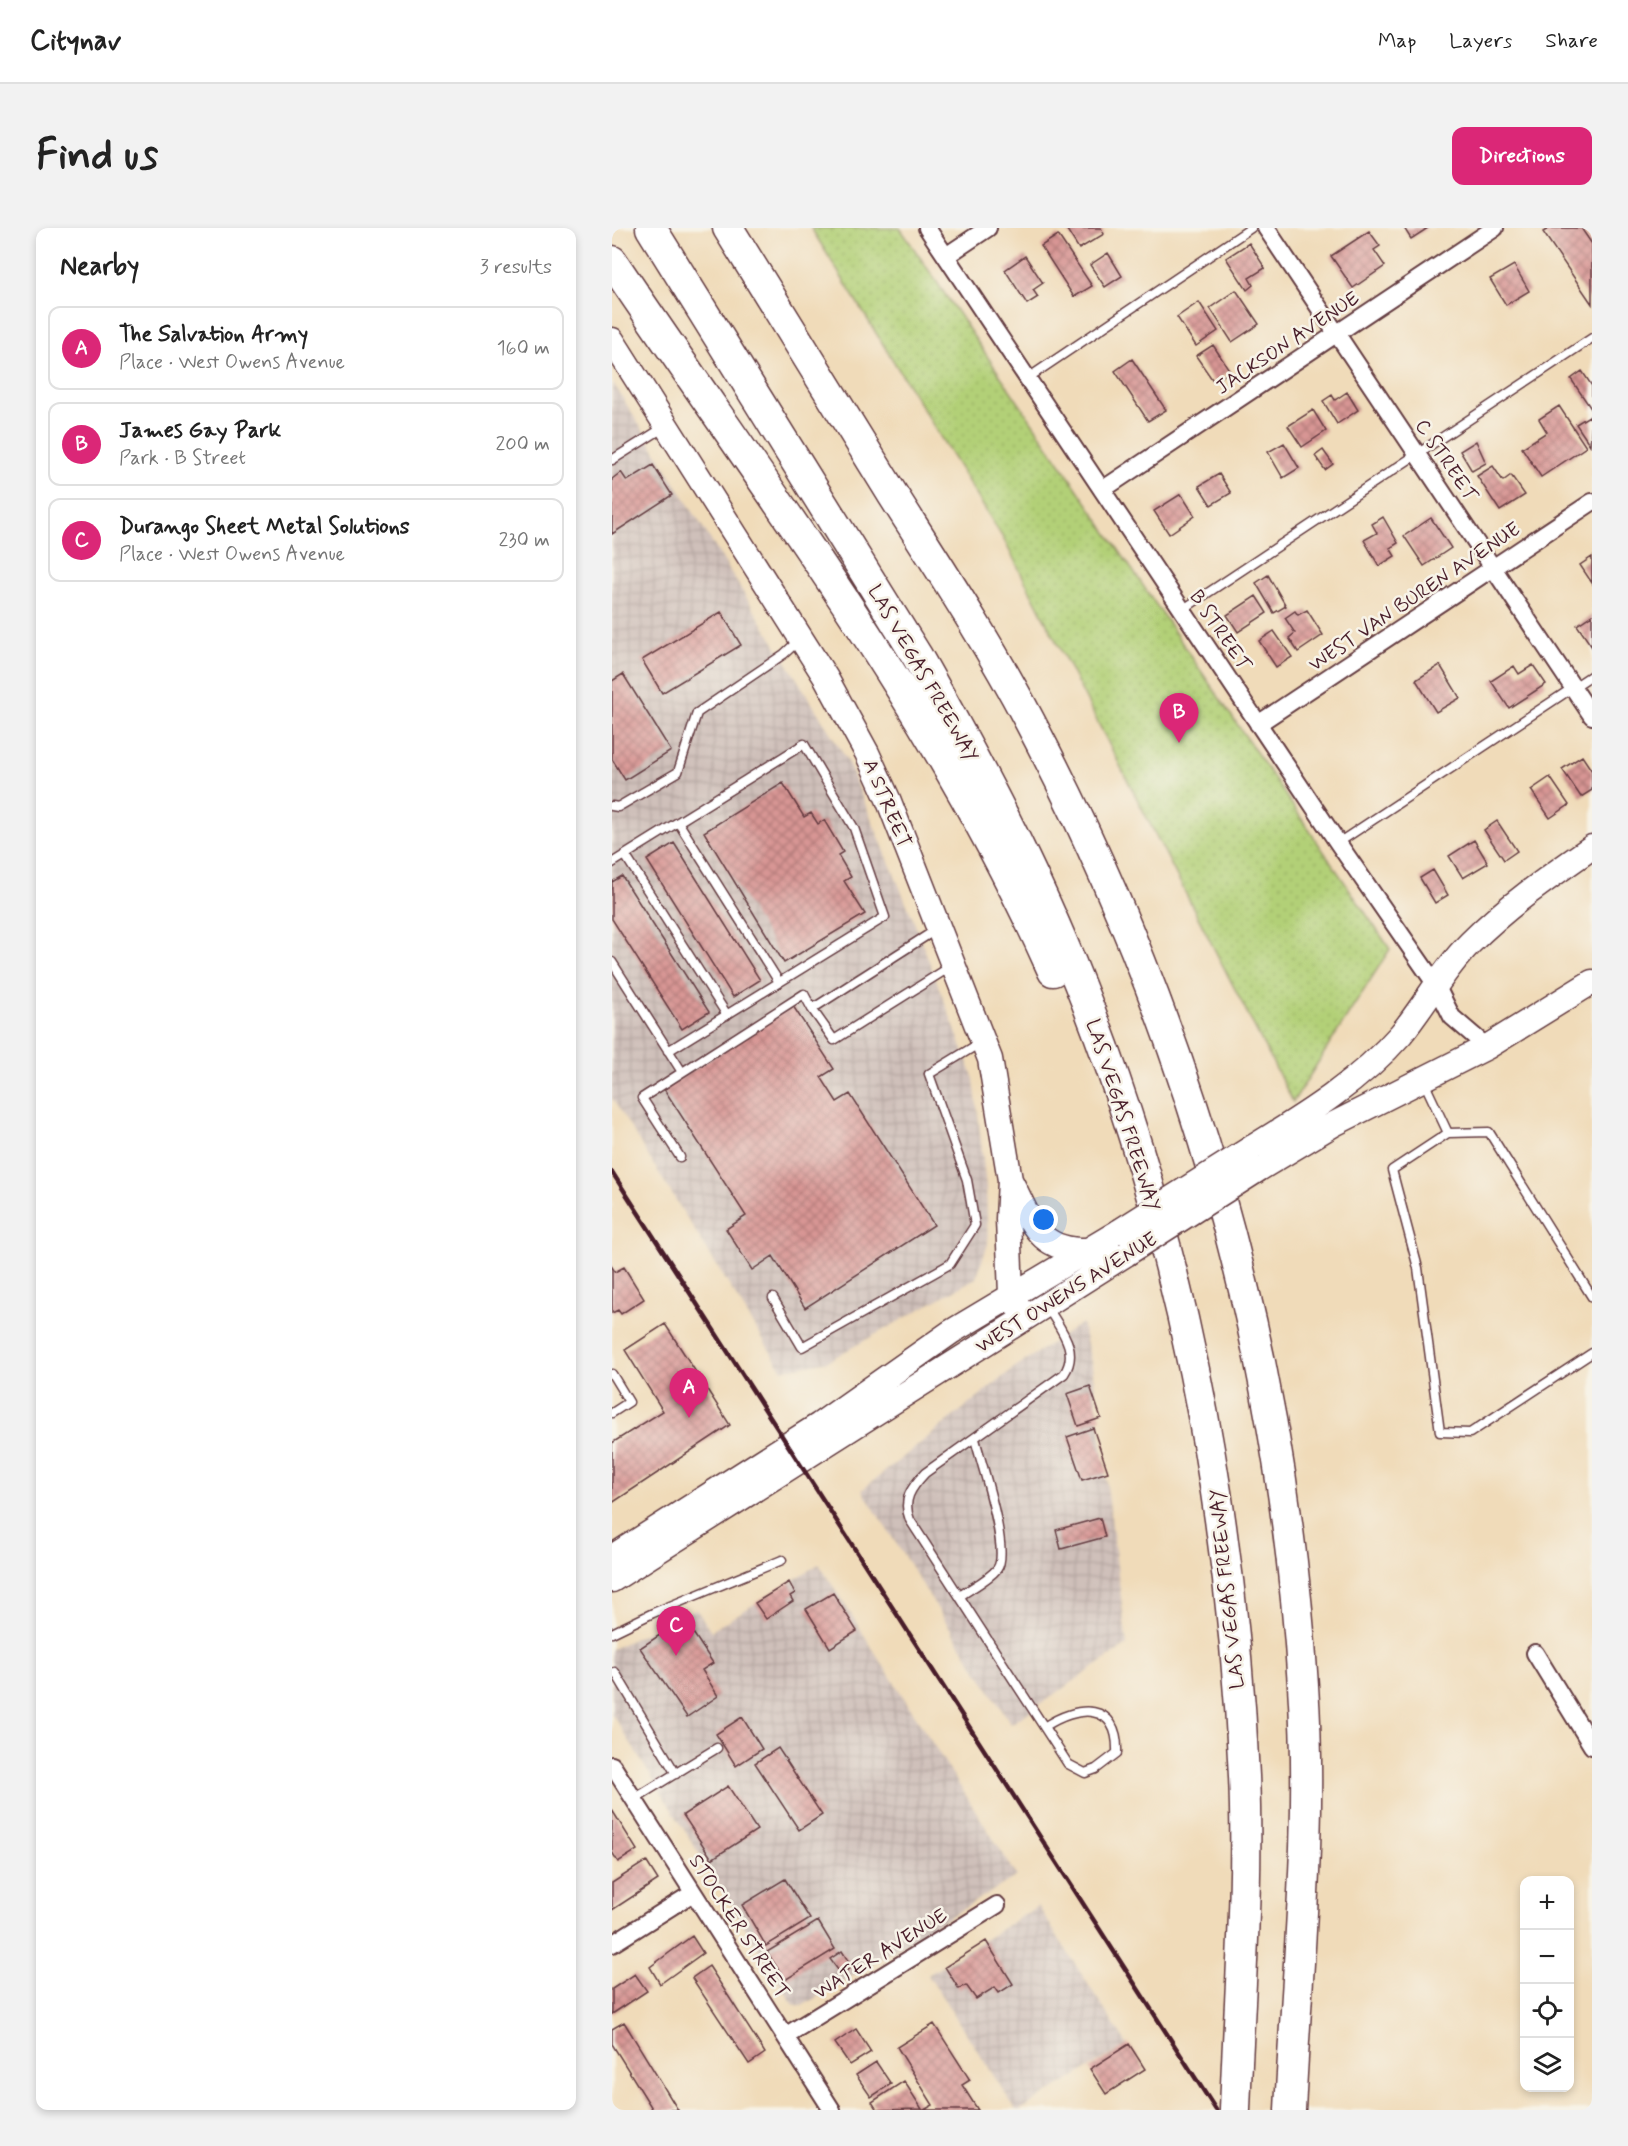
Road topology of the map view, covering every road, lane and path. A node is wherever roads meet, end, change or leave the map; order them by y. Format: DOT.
graph roads {
  1 [pos="651,228"];
  2 [pos="728,228"];
  3 [pos="927,228"];
  4 [pos="988,228"];
  5 [pos="1251,228"];
  6 [pos="1266,228"];
  7 [pos="1496,228"];
  8 [pos="946,256"];
  9 [pos="612,261"];
  10 [pos="1337,334"];
  11 [pos="1592,338"];
  12 [pos="612,340"];
  13 [pos="1028,378"];
  14 [pos="666,426"];
  15 [pos="1417,454"];
  16 [pos="612,460"];
  17 [pos="1102,490"];
  18 [pos="1592,502"];
  19 [pos="1493,568"];
  20 [pos="1182,610"];
  21 [pos="801,638"];
  22 [pos="1592,675"];
  23 [pos="1573,688"];
  24 [pos="1592,716"];
  25 [pos="1258,724"];
  26 [pos="612,806"];
  27 [pos="678,822"];
  28 [pos="1338,843"];
  29 [pos="1592,847"];
  30 [pos="625,855"];
  31 [pos="612,863"];
  32 [pos="939,928"];
  33 [pos="612,962"];
  34 [pos="953,965"];
  35 [pos="779,982"];
  36 [pos="1592,982"];
  37 [pos="1436,985"];
  38 [pos="812,1009"];
  39 [pos="727,1015"];
  40 [pos="983,1041"];
  41 [pos="1486,1047"];
  42 [pos="669,1051"];
  43 [pos="682,1072"];
  44 [pos="1423,1079"];
  45 [pos="1448,1133"];
  46 [pos="680,1157"];
  47 [pos="1256,1158"];
  48 [pos="1010,1180"];
  49 [pos="1150,1192"];
  50 [pos="1090,1251"];
  51 [pos="1011,1294"];
  52 [pos="773,1298"];
  53 [pos="1592,1298"];
  54 [pos="1046,1305"];
  55 [pos="1024,1318"];
  56 [pos="1592,1353"];
  57 [pos="612,1374"];
  58 [pos="612,1413"];
  59 [pos="975,1439"];
  60 [pos="612,1557"];
  61 [pos="782,1560"];
  62 [pos="612,1580"];
  63 [pos="960,1596"];
  64 [pos="612,1633"];
  65 [pos="1535,1653"];
  66 [pos="615,1672"];
  67 [pos="1044,1727"];
  68 [pos="1592,1746"];
  69 [pos="717,1748"];
  70 [pos="612,1765"];
  71 [pos="676,1773"];
  72 [pos="634,1799"];
  73 [pos="693,1893"];
  74 [pos="997,1905"];
  75 [pos="612,1944"];
  76 [pos="785,2036"];
  77 [pos="832,2110"];
  78 [pos="1235,2110"];
  79 [pos="1290,2110"];
  1 -- 49 [label="highway, LAS VEGAS FREEWAY"];
  2 -- 79 [label="highway"];
  3 -- 8 [label="street, B STREET"];
  4 -- 8 [label="street"];
  5 -- 13 [label="lane"];
  6 -- 10 [label="street, C STREET"];
  7 -- 10 [label="street, JACKSON AVENUE"];
  8 -- 13 [label="street, B STREET"];
  9 -- 49 [label="highway"];
  10 -- 15 [label="street, C STREET"];
  10 -- 17 [label="street, JACKSON AVENUE"];
  11 -- 15 [label="lane"];
  12 -- 14 [label="main road, A STREET"];
  13 -- 17 [label="street, B STREET"];
  14 -- 16 [label="lane"];
  14 -- 21 [label="main road, A STREET"];
  15 -- 19 [label="street, C STREET"];
  15 -- 20 [label="lane"];
  17 -- 20 [label="street, B STREET"];
  18 -- 19 [label="street, WEST VAN BUREN AVENUE"];
  19 -- 23 [label="street, C STREET"];
  19 -- 25 [label="street, WEST VAN BUREN AVENUE"];
  20 -- 25 [label="street, B STREET"];
  21 -- 26 [label="lane"];
  21 -- 32 [label="main road, A STREET"];
  22 -- 23 [label="lane"];
  23 -- 24 [label="street, C STREET"];
  23 -- 28 [label="lane"];
  25 -- 28 [label="street, B STREET"];
  27 -- 30 [label="lane"];
  27 -- 35 [label="lane"];
  27 -- 35 [label="lane"];
  28 -- 37 [label="street, B STREET"];
  29 -- 37 [label="main road, WEST OWENS AVENUE"];
  30 -- 31 [label="lane"];
  30 -- 39 [label="lane"];
  32 -- 34 [label="main road, A STREET"];
  32 -- 38 [label="lane"];
  33 -- 42 [label="lane"];
  34 -- 38 [label="lane"];
  34 -- 40 [label="main road, A STREET"];
  35 -- 39 [label="lane"];
  36 -- 41 [label="main road, WEST OWENS AVENUE"];
  37 -- 41 [label="street, B STREET"];
  37 -- 47 [label="main road, WEST OWENS AVENUE"];
  38 -- 43 [label="lane"];
  39 -- 42 [label="lane"];
  40 -- 48 [label="main road, A STREET"];
  40 -- 52 [label="lane"];
  41 -- 44 [label="main road, WEST OWENS AVENUE"];
  42 -- 43 [label="lane"];
  43 -- 46 [label="lane"];
  44 -- 45 [label="lane"];
  44 -- 47 [label="main road, WEST OWENS AVENUE"];
  45 -- 53 [label="lane"];
  45 -- 56 [label="lane"];
  47 -- 50 [label="main road, WEST OWENS AVENUE, bridge"];
  47 -- 54 [label="main road, WEST OWENS AVENUE, bridge"];
  48 -- 50 [label="main road"];
  48 -- 51 [label="main road, A STREET"];
  49 -- 78 [label="highway, LAS VEGAS FREEWAY"];
  50 -- 51 [label="main road, WEST OWENS AVENUE"];
  51 -- 55 [label="main road, A STREET"];
  51 -- 60 [label="main road, WEST OWENS AVENUE"];
  54 -- 55 [label="main road, WEST OWENS AVENUE"];
  54 -- 59 [label="lane"];
  55 -- 62 [label="main road, WEST OWENS AVENUE"];
  57 -- 58 [label="lane"];
  59 -- 63 [label="lane"];
  59 -- 63 [label="lane"];
  61 -- 64 [label="lane"];
  63 -- 67 [label="lane"];
  65 -- 68 [label="street"];
  66 -- 71 [label="lane"];
  67 -- 67 [label="lane"];
  69 -- 71 [label="lane"];
  70 -- 72 [label="street, STOCKER STREET"];
  71 -- 72 [label="lane"];
  72 -- 73 [label="street, STOCKER STREET"];
  73 -- 75 [label="street"];
  73 -- 76 [label="street, STOCKER STREET"];
  74 -- 76 [label="street, WATER AVENUE"];
  76 -- 77 [label="street, STOCKER STREET"];
}
